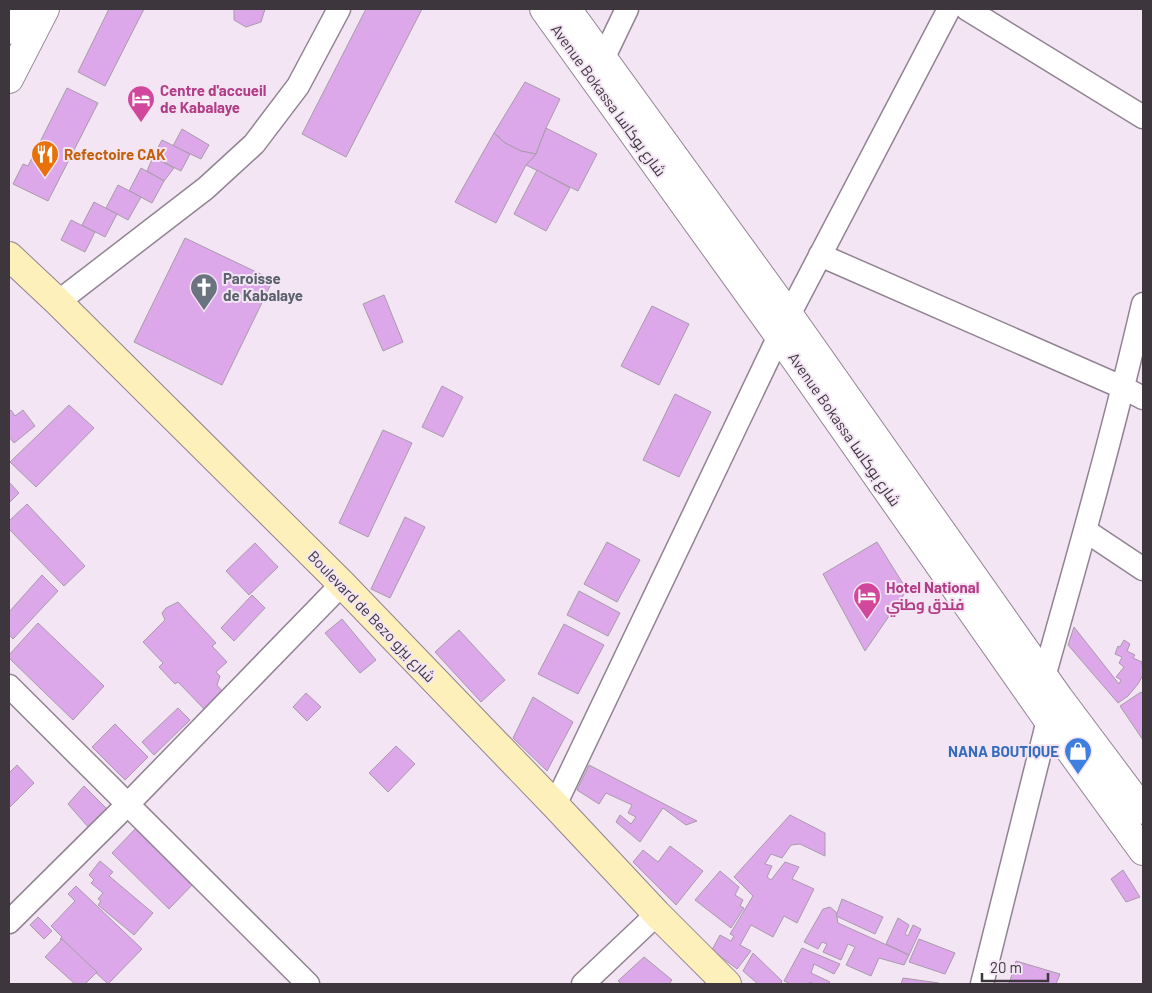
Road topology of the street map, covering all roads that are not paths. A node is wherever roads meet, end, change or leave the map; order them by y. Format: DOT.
graph roads {
  1 [pos="20,9"];
  2 [pos="45,9"];
  3 [pos="339,9"];
  4 [pos="544,9"];
  5 [pos="567,9"];
  6 [pos="627,9"];
  7 [pos="950,9"];
  8 [pos="967,9"];
  9 [pos="9,30"];
  10 [pos="602,59"];
  11 [pos="9,79"];
  12 [pos="1143,117"];
  13 [pos="820,255"];
  14 [pos="9,256"];
  15 [pos="58,302"];
  16 [pos="1143,304"];
  17 [pos="784,326"];
  18 [pos="1133,393"];
  19 [pos="1086,531"];
  20 [pos="1143,569"];
  21 [pos="342,584"];
  22 [pos="1044,677"];
  23 [pos="9,686"];
  24 [pos="1048,720"];
  25 [pos="128,804"];
  26 [pos="555,805"];
  27 [pos="1143,810"];
  28 [pos="1143,851"];
  29 [pos="657,914"];
  30 [pos="9,922"];
  31 [pos="308,984"];
  32 [pos="584,984"];
  33 [pos="727,984"];
  34 [pos="982,984"];
  1 -- 9 [label="street"];
  2 -- 11 [label="street"];
  3 -- 15 [label="street"];
  4 -- 17 [label="street, Avenue Bokassa شارع بوكاسا"];
  5 -- 10 [label="street, Avenue Bokassa شارع بوكاسا"];
  6 -- 10 [label="street"];
  7 -- 13 [label="street"];
  8 -- 12 [label="street"];
  10 -- 17 [label="street, Avenue Bokassa شارع بوكاسا"];
  13 -- 17 [label="street"];
  13 -- 18 [label="street"];
  14 -- 15 [label="main road, Boulevard de Bezo شارع بيزو"];
  15 -- 21 [label="main road, Boulevard de Bezo شارع بيزو"];
  16 -- 18 [label="street"];
  17 -- 22 [label="street, Avenue Bokassa شارع بوكاسا"];
  17 -- 24 [label="street, Avenue Bokassa شارع بوكاسا"];
  17 -- 26 [label="street"];
  18 -- 19 [label="street"];
  19 -- 20 [label="street"];
  19 -- 22 [label="street"];
  21 -- 25 [label="street"];
  21 -- 26 [label="main road, Boulevard de Bezo شارع بيزو"];
  22 -- 27 [label="street, Avenue Bokassa شارع بوكاسا"];
  23 -- 25 [label="street"];
  24 -- 28 [label="street, Avenue Bokassa شارع بوكاسا"];
  24 -- 34 [label="street"];
  25 -- 30 [label="street"];
  25 -- 31 [label="street"];
  26 -- 29 [label="main road, Boulevard de Bezo شارع بيزو"];
  29 -- 32 [label="street"];
  29 -- 33 [label="main road, Boulevard de Bezo شارع بيزو"];
}
